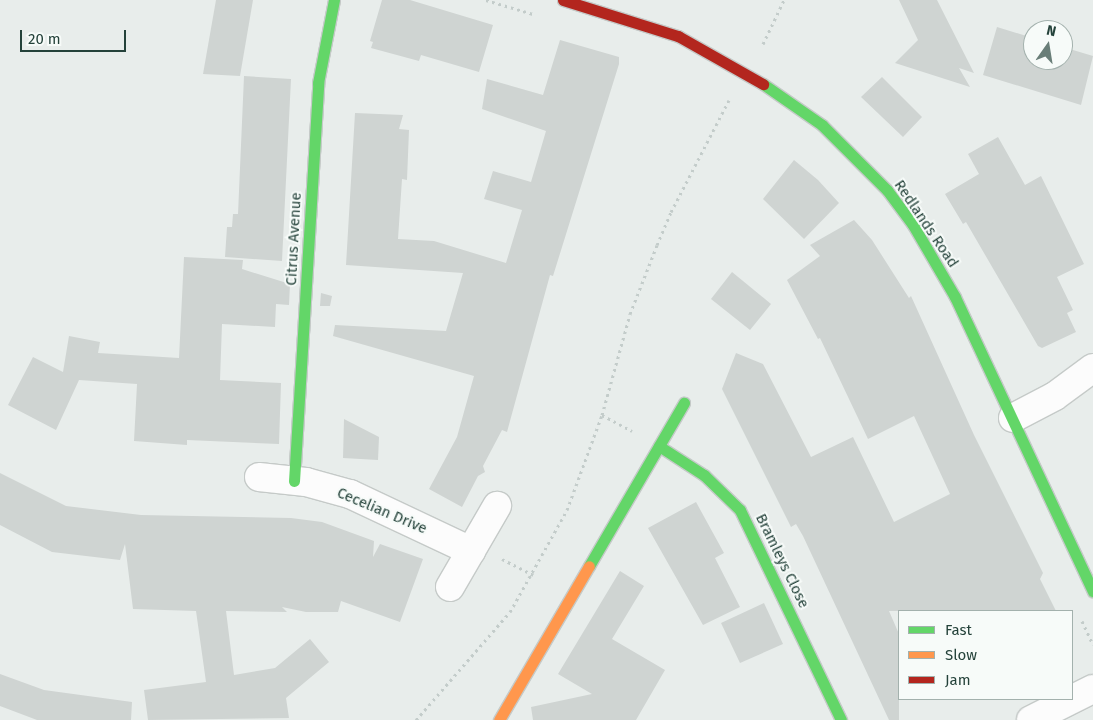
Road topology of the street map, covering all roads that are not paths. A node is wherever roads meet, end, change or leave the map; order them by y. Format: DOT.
graph roads {
  1 [pos="334,0"];
  2 [pos="563,0"];
  3 [pos="1093,368"];
  4 [pos="684,402"];
  5 [pos="1013,418"];
  6 [pos="659,446"];
  7 [pos="259,477"];
  8 [pos="294,481"];
  9 [pos="497,506"];
  10 [pos="471,551"];
  11 [pos="450,587"];
  12 [pos="1093,592"];
  13 [pos="1093,689"];
  14 [pos="1073,699"];
  15 [pos="1071,700"];
  16 [pos="499,720"];
  17 [pos="841,720"];
  18 [pos="1031,720"];
  1 -- 8 [label="street, Citrus Avenue"];
  2 -- 5 [label="street, Redlands Road"];
  3 -- 5 [label="street"];
  4 -- 6 [label="street"];
  5 -- 12 [label="street, Redlands Road"];
  6 -- 16 [label="street"];
  6 -- 17 [label="street, Bramleys Close"];
  7 -- 8 [label="street, Cecelian Drive"];
  8 -- 10 [label="street, Cecelian Drive"];
  9 -- 10 [label="street"];
  10 -- 11 [label="street"];
  13 -- 14 [label="street"];
  15 -- 18 [label="street"];
}
